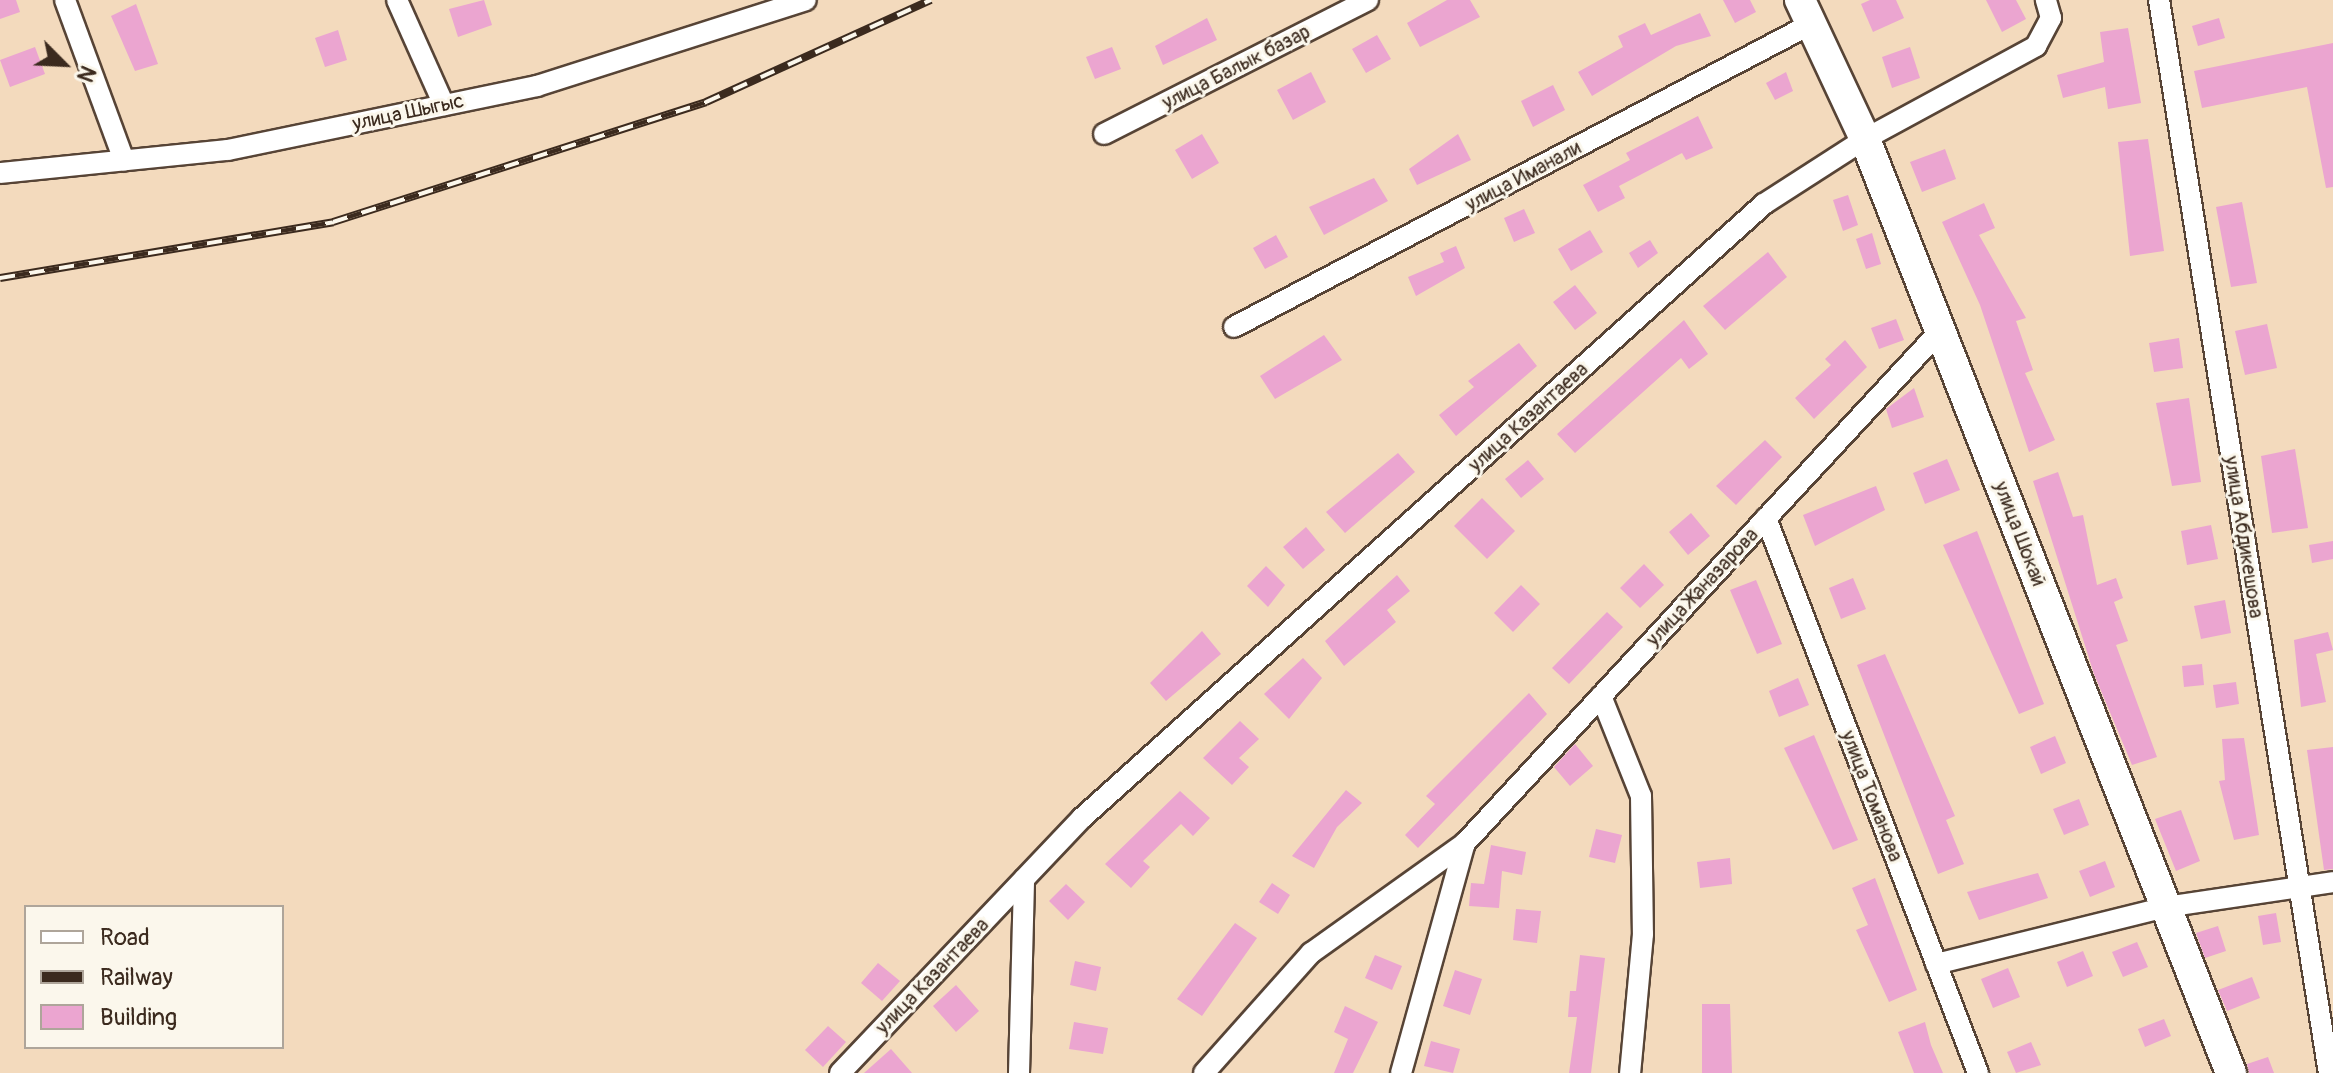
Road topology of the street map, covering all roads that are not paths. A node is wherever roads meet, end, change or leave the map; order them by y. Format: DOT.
graph roads {
  1 [pos="65,0"];
  2 [pos="397,0"];
  3 [pos="806,0"];
  4 [pos="1368,0"];
  5 [pos="2046,0"];
  6 [pos="2159,0"];
  7 [pos="1806,12"];
  8 [pos="444,105"];
  9 [pos="1104,134"];
  10 [pos="1865,139"];
  11 [pos="124,160"];
  12 [pos="0,173"];
  13 [pos="1234,327"];
  14 [pos="1940,331"];
  15 [pos="1766,518"];
  16 [pos="1601,696"];
  17 [pos="1465,843"];
  18 [pos="1024,879"];
  19 [pos="2333,882"];
  20 [pos="2299,887"];
  21 [pos="2166,907"];
  22 [pos="1936,964"];
  23 [pos="840,1073"];
  24 [pos="1019,1073"];
  25 [pos="1204,1073"];
  26 [pos="1401,1073"];
  27 [pos="1630,1073"];
  28 [pos="1978,1073"];
  29 [pos="2231,1073"];
  30 [pos="2329,1073"];
  1 -- 11 [label="street"];
  2 -- 8 [label="street"];
  3 -- 8 [label="street, улица Шыгыс"];
  4 -- 9 [label="street, улица Балык базар"];
  5 -- 10 [label="street, улица Казантаева"];
  6 -- 20 [label="street, улица Абдикешова"];
  7 -- 10 [label="street, улица Шокай"];
  7 -- 13 [label="street, улица Иманали"];
  8 -- 11 [label="street, улица Шыгыс"];
  10 -- 14 [label="street, улица Шокай"];
  10 -- 18 [label="street, улица Казантаева"];
  11 -- 12 [label="street, улица Шыгыс"];
  14 -- 15 [label="street, улица Жаназарова"];
  14 -- 21 [label="street, улица Шокай"];
  15 -- 16 [label="street, улица Жаназарова"];
  15 -- 22 [label="street, улица Томанова"];
  16 -- 17 [label="street, улица Жаназарова"];
  16 -- 27 [label="street"];
  17 -- 25 [label="street, улица Жаназарова"];
  17 -- 26 [label="street, улица Жаназарова"];
  18 -- 23 [label="street, улица Казантаева"];
  18 -- 24 [label="street, улица Казантаева"];
  19 -- 20 [label="street"];
  20 -- 21 [label="street"];
  20 -- 30 [label="street, улица Абдикешова"];
  21 -- 22 [label="street"];
  21 -- 29 [label="street, улица Шокай"];
  22 -- 28 [label="street, улица Томанова"];
}
